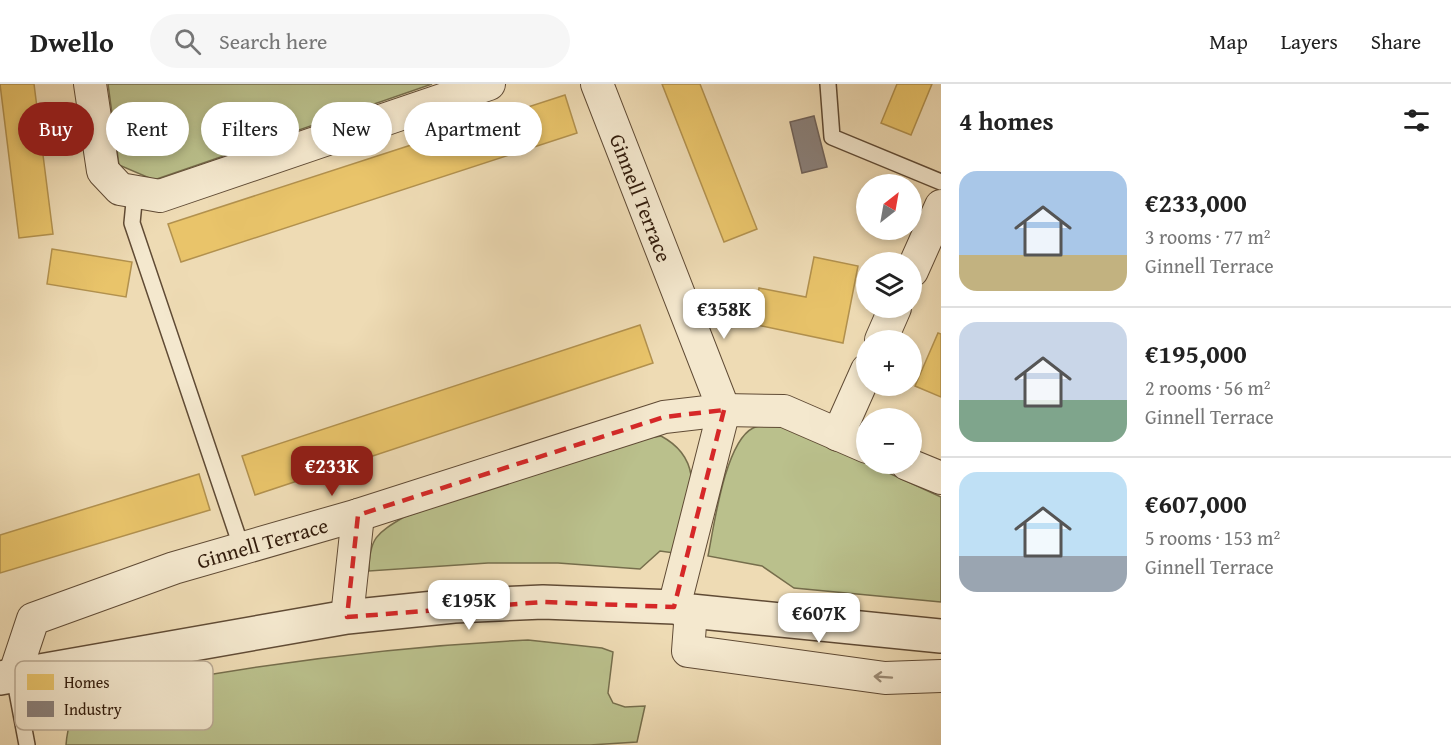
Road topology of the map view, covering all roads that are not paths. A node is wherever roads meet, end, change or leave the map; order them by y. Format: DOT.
graph roads {
  1 [pos="90,84"];
  2 [pos="489,84"];
  3 [pos="597,84"];
  4 [pos="828,84"];
  5 [pos="941,182"];
  6 [pos="135,192"];
  7 [pos="941,206"];
  8 [pos="920,252"];
  9 [pos="856,395"];
  10 [pos="724,410"];
  11 [pos="838,435"];
  12 [pos="856,442"];
  13 [pos="922,470"];
  14 [pos="941,478"];
  15 [pos="358,515"];
  16 [pos="242,549"];
  17 [pos="682,609"];
  18 [pos="347,617"];
  19 [pos="941,636"];
  20 [pos="98,661"];
  21 [pos="941,676"];
  22 [pos="7,677"];
  23 [pos="15,704"];
  24 [pos="23,730"];
  25 [pos="27,745"];
  1 -- 6 [label="street"];
  2 -- 6 [label="street"];
  3 -- 10 [label="street, Ginnell Terrace"];
  4 -- 5 [label="lane"];
  6 -- 16 [label="lane"];
  7 -- 8 [label="street"];
  9 -- 11 [label="street"];
  10 -- 11 [label="street"];
  10 -- 15 [label="street, Ginnell Terrace"];
  10 -- 17 [label="street"];
  11 -- 12 [label="street"];
  13 -- 14 [label="street"];
  15 -- 16 [label="street, Ginnell Terrace"];
  15 -- 18 [label="street"];
  16 -- 22 [label="street, Ginnell Terrace"];
  17 -- 18 [label="street"];
  17 -- 19 [label="street"];
  21 -- 17 [label="street, one-way"];
  18 -- 20 [label="street"];
  22 -- 23 [label="lane"];
  24 -- 25 [label="lane"];
}
